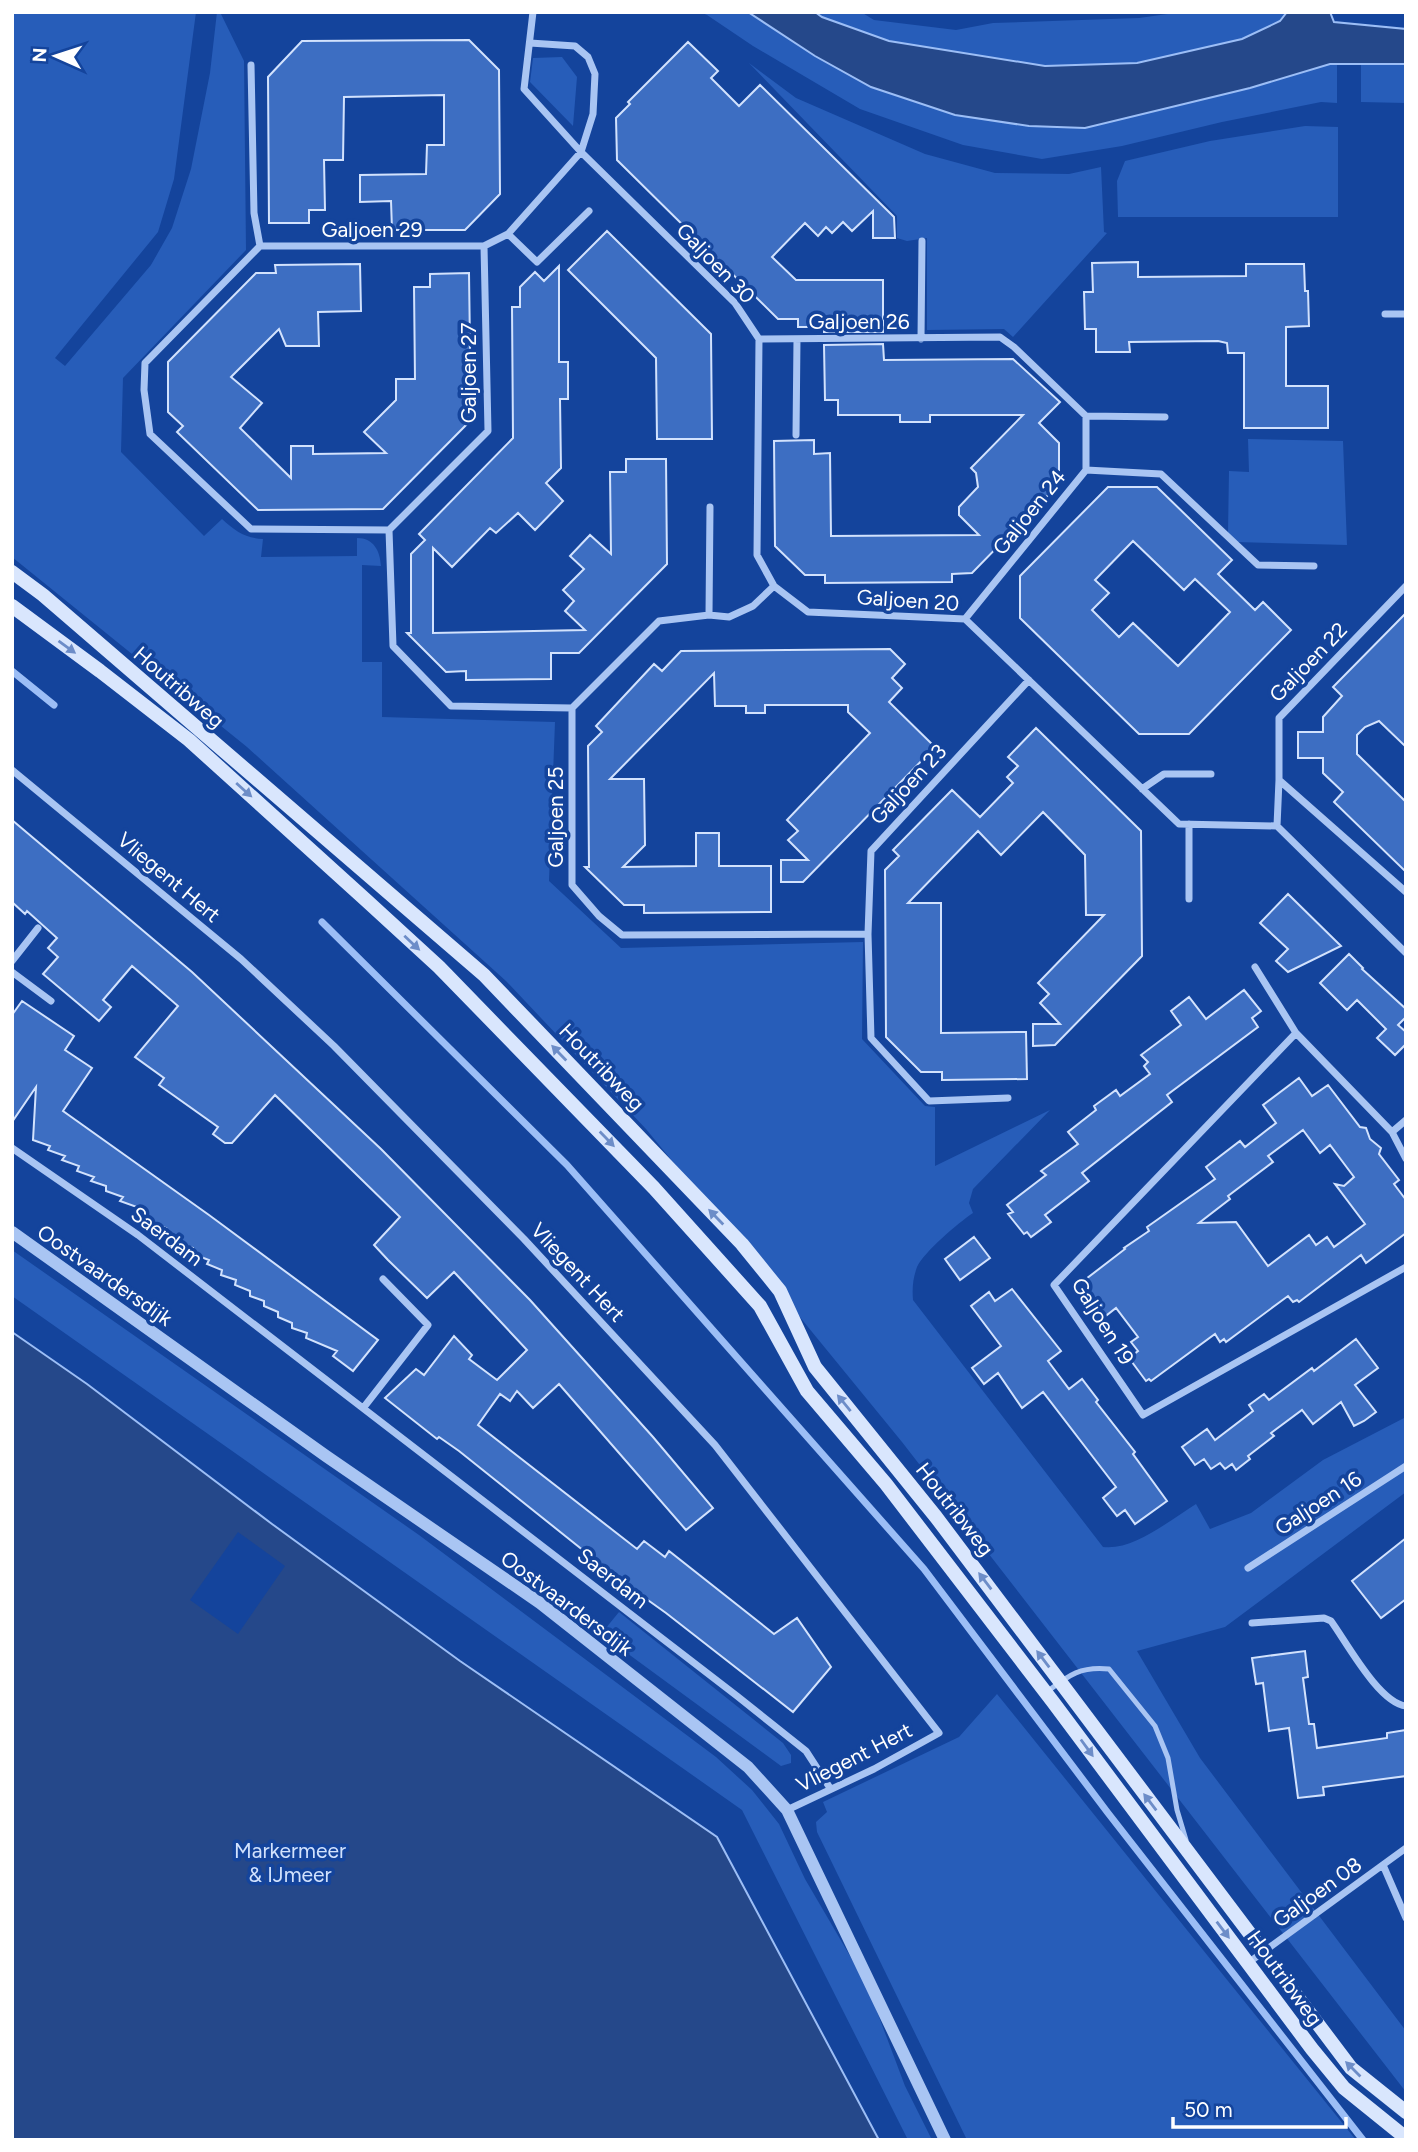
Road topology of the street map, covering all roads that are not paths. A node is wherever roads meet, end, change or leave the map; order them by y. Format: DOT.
graph roads {
  1 [pos="533,12"];
  2 [pos="530,43"];
  3 [pos="251,65"];
  4 [pos="581,152"];
  5 [pos="589,211"];
  6 [pos="508,234"];
  7 [pos="922,241"];
  8 [pos="260,246"];
  9 [pos="484,246"];
  10 [pos="1385,314"];
  11 [pos="1406,314"];
  12 [pos="759,339"];
  13 [pos="797,339"];
  14 [pos="921,339"];
  15 [pos="1086,416"];
  16 [pos="1165,417"];
  17 [pos="796,435"];
  18 [pos="1086,470"];
  19 [pos="710,507"];
  20 [pos="389,530"];
  21 [pos="1314,566"];
  22 [pos="12,572"];
  23 [pos="774,586"];
  24 [pos="1406,586"];
  25 [pos="12,607"];
  26 [pos="709,615"];
  27 [pos="965,619"];
  28 [pos="1029,680"];
  29 [pos="572,708"];
  30 [pos="12,771"];
  31 [pos="1211,774"];
  32 [pos="1279,780"];
  33 [pos="1142,789"];
  34 [pos="1189,824"];
  35 [pos="1277,826"];
  36 [pos="1406,892"];
  37 [pos="1189,899"];
  38 [pos="38,928"];
  39 [pos="868,934"];
  40 [pos="1406,953"];
  41 [pos="12,961"];
  42 [pos="1255,967"];
  43 [pos="12,972"];
  44 [pos="51,1001"];
  45 [pos="1296,1033"];
  46 [pos="1008,1098"];
  47 [pos="1406,1120"];
  48 [pos="1392,1132"];
  49 [pos="12,1148"];
  50 [pos="1406,1160"];
  51 [pos="12,1233"];
  52 [pos="1406,1267"];
  53 [pos="383,1279"];
  54 [pos="363,1408"];
  55 [pos="1406,1466"];
  56 [pos="1248,1568"];
  57 [pos="1252,1623"];
  58 [pos="1060,1682"];
  59 [pos="1046,1693"];
  60 [pos="1406,1706"];
  61 [pos="830,1788"];
  62 [pos="787,1810"];
  63 [pos="1406,1848"];
  64 [pos="1191,1857"];
  65 [pos="1383,1865"];
  66 [pos="1406,1918"];
  67 [pos="1263,1952"];
  68 [pos="1248,1963"];
  69 [pos="1406,2112"];
  70 [pos="1406,2138"];
  71 [pos="945,2140"];
  1 -- 2 [label="street, Galjoen 30"];
  2 -- 4 [label="street, Galjoen 30"];
  2 -- 4 [label="street"];
  3 -- 8 [label="street"];
  4 -- 6 [label="street"];
  4 -- 12 [label="street, Galjoen 30"];
  5 -- 6 [label="street"];
  6 -- 9 [label="street"];
  7 -- 14 [label="street, Galjoen 26"];
  8 -- 9 [label="street, Galjoen 29"];
  8 -- 20 [label="street"];
  9 -- 20 [label="street, Galjoen 27"];
  10 -- 11 [label="street"];
  12 -- 13 [label="street, Galjoen 26"];
  12 -- 23 [label="street"];
  13 -- 14 [label="street, Galjoen 26"];
  13 -- 17 [label="street, Galjoen 26"];
  14 -- 15 [label="street, Galjoen 26"];
  15 -- 16 [label="street"];
  15 -- 18 [label="street"];
  18 -- 21 [label="street, Galjoen 24"];
  18 -- 27 [label="street, Galjoen 24"];
  19 -- 26 [label="street"];
  20 -- 29 [label="street"];
  58 -- 22 [label="main road, Houtribweg, one-way"];
  23 -- 26 [label="street"];
  23 -- 27 [label="street, Galjoen 20"];
  24 -- 32 [label="street, Galjoen 22"];
  25 -- 59 [label="main road, Houtribweg, one-way"];
  26 -- 29 [label="street"];
  27 -- 28 [label="street, Galjoen 20"];
  28 -- 33 [label="street, Galjoen 20"];
  28 -- 39 [label="street, Galjoen 23"];
  29 -- 39 [label="street, Galjoen 25"];
  30 -- 61 [label="street, Vliegent Hert"];
  31 -- 33 [label="street"];
  32 -- 35 [label="street"];
  32 -- 36 [label="street"];
  33 -- 34 [label="street, Galjoen 20"];
  34 -- 35 [label="street"];
  34 -- 37 [label="street"];
  35 -- 40 [label="street"];
  38 -- 41 [label="street"];
  39 -- 46 [label="street, Galjoen 23"];
  42 -- 45 [label="street"];
  43 -- 44 [label="street"];
  45 -- 48 [label="street"];
  45 -- 52 [label="street, Galjoen 19"];
  47 -- 48 [label="street"];
  48 -- 50 [label="street"];
  49 -- 54 [label="street, Saerdam"];
  51 -- 62 [label="street, Oostvaardersdijk"];
  53 -- 54 [label="street"];
  54 -- 61 [label="street, Saerdam"];
  55 -- 56 [label="street, Galjoen 16"];
  57 -- 60 [label="street"];
  58 -- 59 [label="lane, Houtribweg"];
  64 -- 58 [label="main road, Houtribweg, one-way"];
  58 -- 64 [label="lane, Houtribweg"];
  59 -- 68 [label="main road, Houtribweg, one-way"];
  61 -- 62 [label="street, Vliegent Hert"];
  62 -- 71 [label="street, Oostvaardersdijk"];
  63 -- 65 [label="street, Galjoen 08"];
  64 -- 67 [label="main road, Houtribweg"];
  65 -- 66 [label="street"];
  65 -- 67 [label="street, Galjoen 08"];
  67 -- 68 [label="street, Galjoen 08"];
  69 -- 67 [label="main road, Houtribweg, one-way"];
  68 -- 70 [label="main road, Houtribweg"];
}
